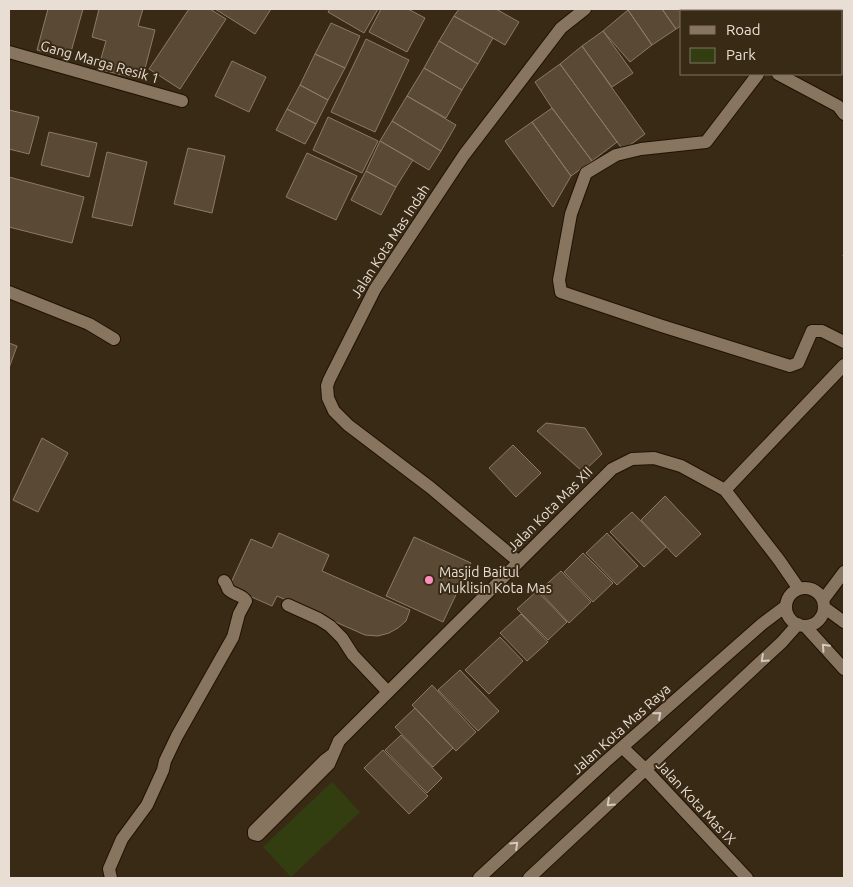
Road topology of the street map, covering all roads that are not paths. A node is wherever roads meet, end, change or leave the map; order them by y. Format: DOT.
graph roads {
  1 [pos="585,9"];
  2 [pos="9,52"];
  3 [pos="757,75"];
  4 [pos="780,75"];
  5 [pos="182,101"];
  6 [pos="844,114"];
  7 [pos="9,292"];
  8 [pos="114,339"];
  9 [pos="844,342"];
  10 [pos="844,364"];
  11 [pos="725,490"];
  12 [pos="519,562"];
  13 [pos="844,573"];
  14 [pos="224,581"];
  15 [pos="814,589"];
  16 [pos="796,591"];
  17 [pos="824,604"];
  18 [pos="288,605"];
  19 [pos="786,606"];
  20 [pos="844,622"];
  21 [pos="801,625"];
  22 [pos="844,669"];
  23 [pos="388,692"];
  24 [pos="622,747"];
  25 [pos="333,754"];
  26 [pos="646,770"];
  27 [pos="111,878"];
  28 [pos="479,878"];
  29 [pos="529,878"];
  30 [pos="746,878"];
  1 -- 12 [label="street, Jalan Kota Mas Indah"];
  2 -- 5 [label="street, Gang Marga Resik 1"];
  3 -- 9 [label="street"];
  4 -- 6 [label="street"];
  7 -- 8 [label="street"];
  10 -- 11 [label="street"];
  11 -- 12 [label="street, Jalan Kota Mas XII"];
  11 -- 16 [label="street, Jalan Kota Mas XII"];
  12 -- 23 [label="street, Jalan Kota Mas XII"];
  13 -- 15 [label="street"];
  13 -- 17 [label="street"];
  14 -- 27 [label="street"];
  15 -- 16 [label="street"];
  15 -- 17 [label="street"];
  16 -- 19 [label="street"];
  17 -- 20 [label="street"];
  17 -- 21 [label="street"];
  18 -- 23 [label="street"];
  19 -- 21 [label="street"];
  24 -- 19 [label="street, Jalan Kota Mas Raya, one-way"];
  22 -- 21 [label="street, one-way"];
  21 -- 26 [label="street, one-way"];
  23 -- 25 [label="street, Jalan Kota Mas XII"];
  24 -- 26 [label="street, Jalan Kota Mas IX"];
  28 -- 24 [label="street, Jalan Kota Mas Raya, one-way"];
  25 -- 25 [label="street"];
  26 -- 29 [label="street, one-way"];
  26 -- 30 [label="street, Jalan Kota Mas IX"];
}
